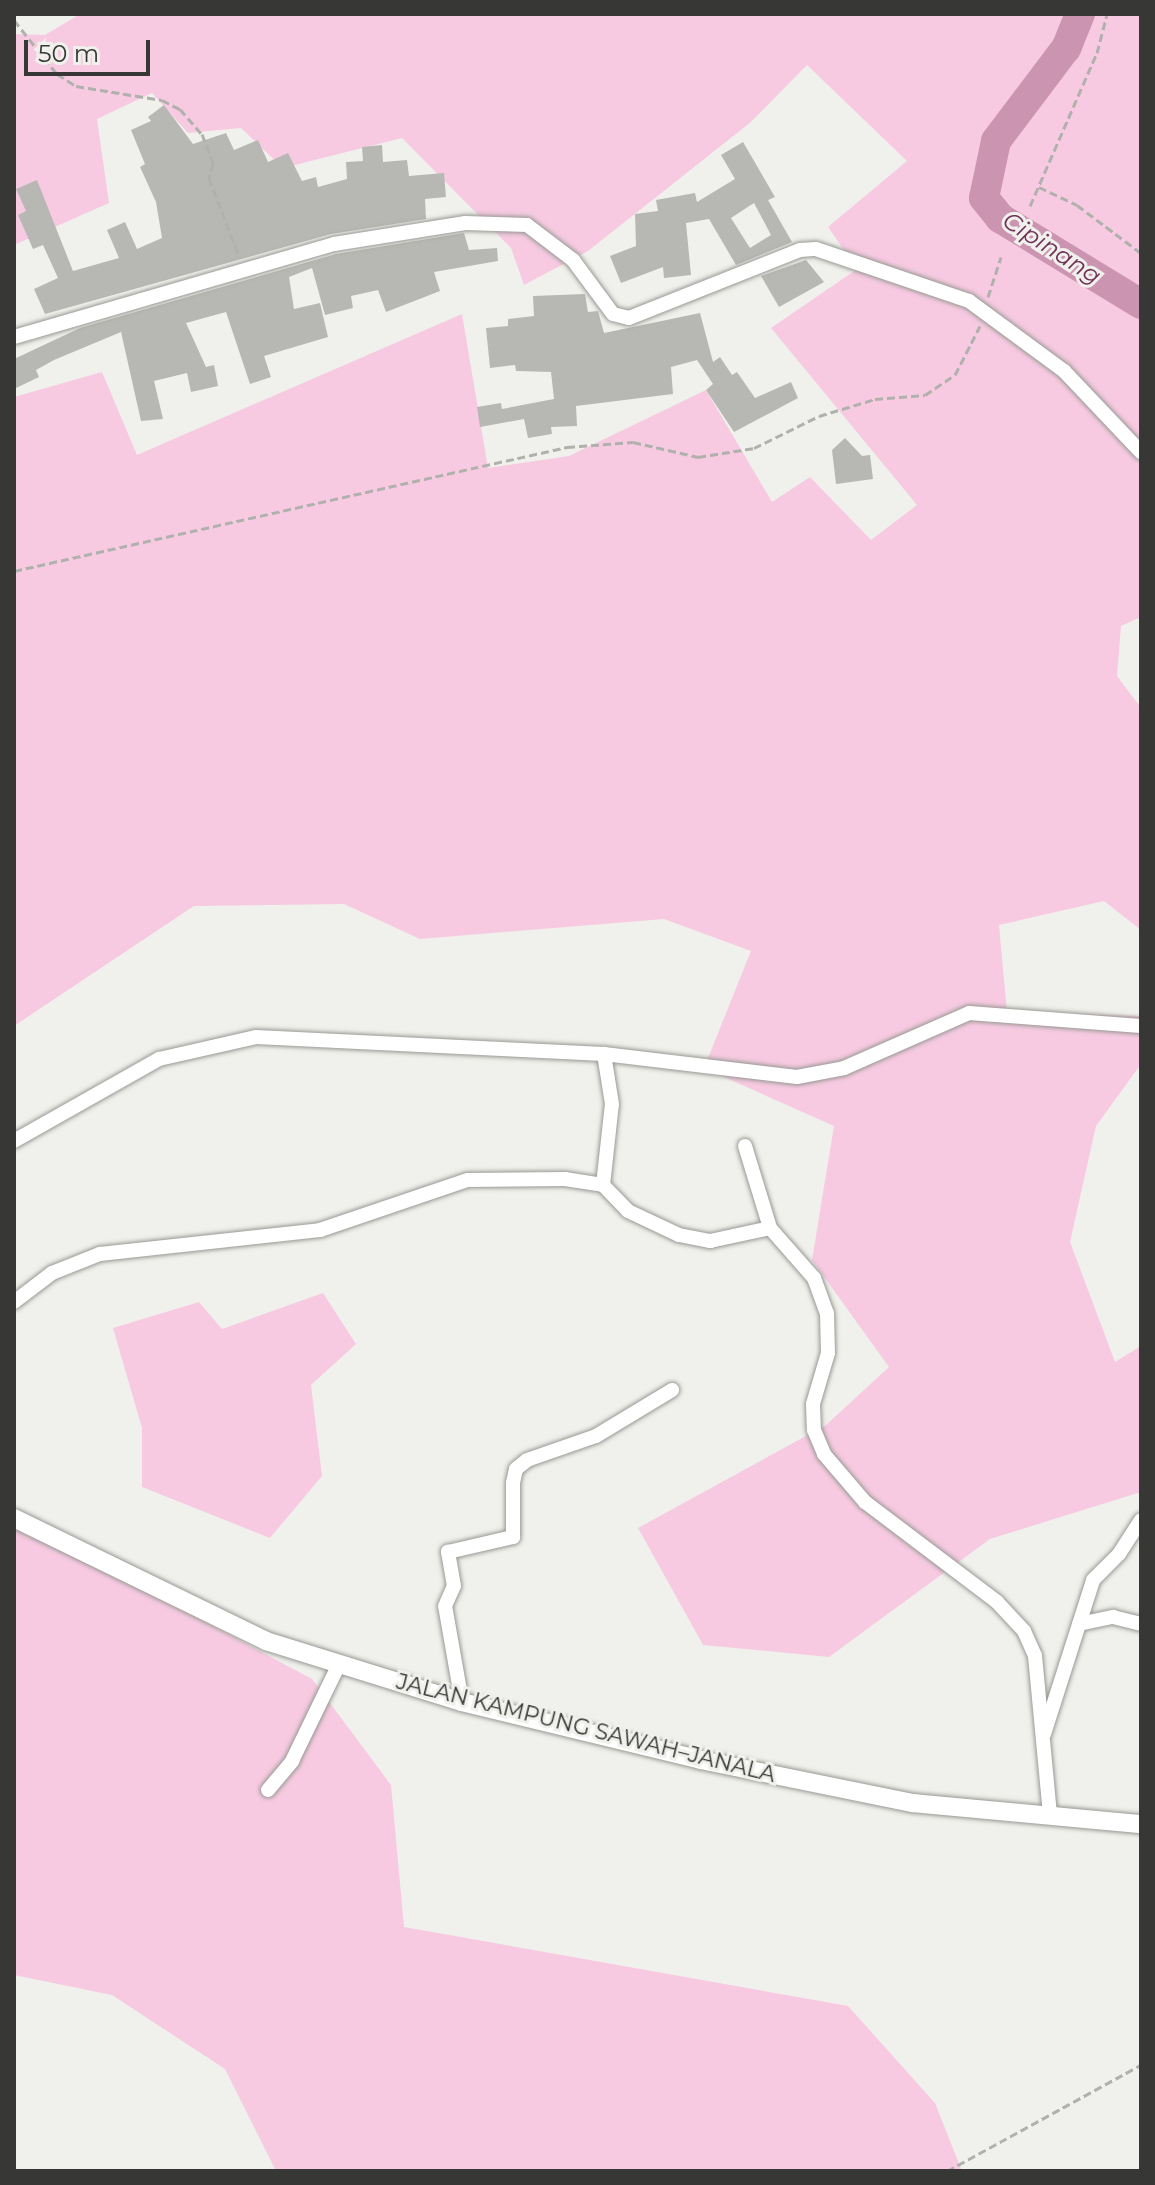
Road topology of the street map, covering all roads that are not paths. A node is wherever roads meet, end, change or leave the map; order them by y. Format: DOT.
graph roads {
  1 [pos="14,337"];
  2 [pos="1141,452"];
  3 [pos="1141,1026"];
  4 [pos="604,1054"];
  5 [pos="14,1141"];
  6 [pos="745,1146"];
  7 [pos="603,1185"];
  8 [pos="770,1228"];
  9 [pos="14,1302"];
  10 [pos="672,1390"];
  11 [pos="14,1518"];
  12 [pos="1141,1520"];
  13 [pos="1079,1624"];
  14 [pos="1141,1624"];
  15 [pos="339,1664"];
  16 [pos="462,1702"];
  17 [pos="1043,1736"];
  18 [pos="268,1790"];
  19 [pos="1050,1815"];
  20 [pos="1141,1824"];
  1 -- 2 [label="street"];
  3 -- 4 [label="street"];
  4 -- 5 [label="street"];
  4 -- 7 [label="street"];
  6 -- 8 [label="street"];
  7 -- 8 [label="street"];
  7 -- 9 [label="street"];
  8 -- 17 [label="street"];
  10 -- 16 [label="street"];
  11 -- 15 [label="main road, JALAN KAMPUNG SAWAH–JANALA"];
  12 -- 13 [label="street"];
  13 -- 14 [label="street"];
  13 -- 17 [label="street"];
  15 -- 16 [label="main road, JALAN KAMPUNG SAWAH–JANALA"];
  15 -- 18 [label="street"];
  16 -- 19 [label="main road, JALAN KAMPUNG SAWAH–JANALA"];
  17 -- 19 [label="street"];
  19 -- 20 [label="main road, JALAN KAMPUNG SAWAH–JANALA"];
}
